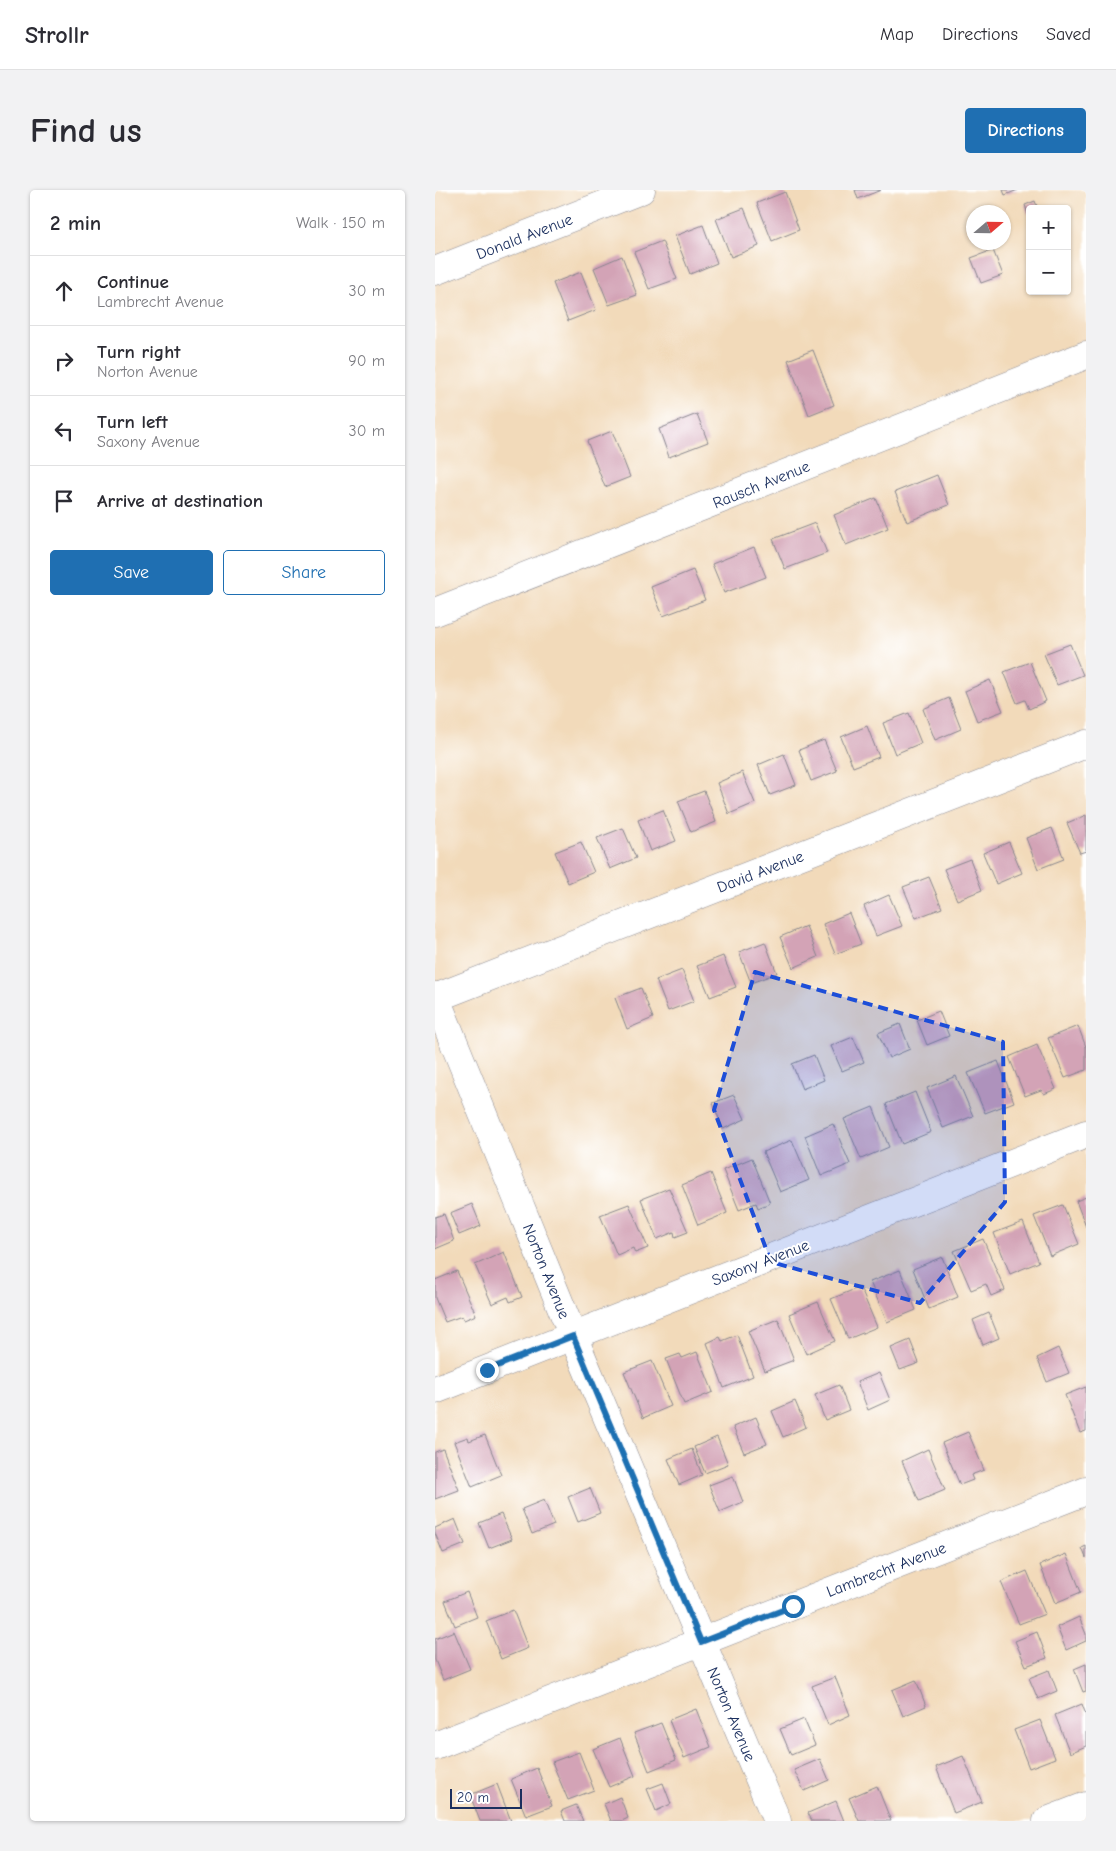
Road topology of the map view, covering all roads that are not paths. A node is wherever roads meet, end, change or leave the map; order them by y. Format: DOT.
graph roads {
  1 [pos="641,190"];
  2 [pos="435,271"];
  3 [pos="1086,355"];
  4 [pos="435,612"];
  5 [pos="1086,744"];
  6 [pos="435,998"];
  7 [pos="1086,1134"];
  8 [pos="573,1336"];
  9 [pos="435,1390"];
  10 [pos="1086,1491"];
  11 [pos="701,1642"];
  12 [pos="435,1746"];
  13 [pos="1086,1806"];
  14 [pos="777,1821"];
  15 [pos="1047,1821"];
  1 -- 2 [label="street, Donald Avenue"];
  3 -- 4 [label="street, Rausch Avenue"];
  5 -- 6 [label="street, David Avenue"];
  6 -- 8 [label="street, Norton Avenue"];
  7 -- 8 [label="street, Saxony Avenue"];
  8 -- 9 [label="street, Saxony Avenue"];
  8 -- 11 [label="street, Norton Avenue"];
  10 -- 11 [label="street, Lambrecht Avenue"];
  11 -- 12 [label="street, Lambrecht Avenue"];
  11 -- 14 [label="street, Norton Avenue"];
  13 -- 15 [label="street"];
}
